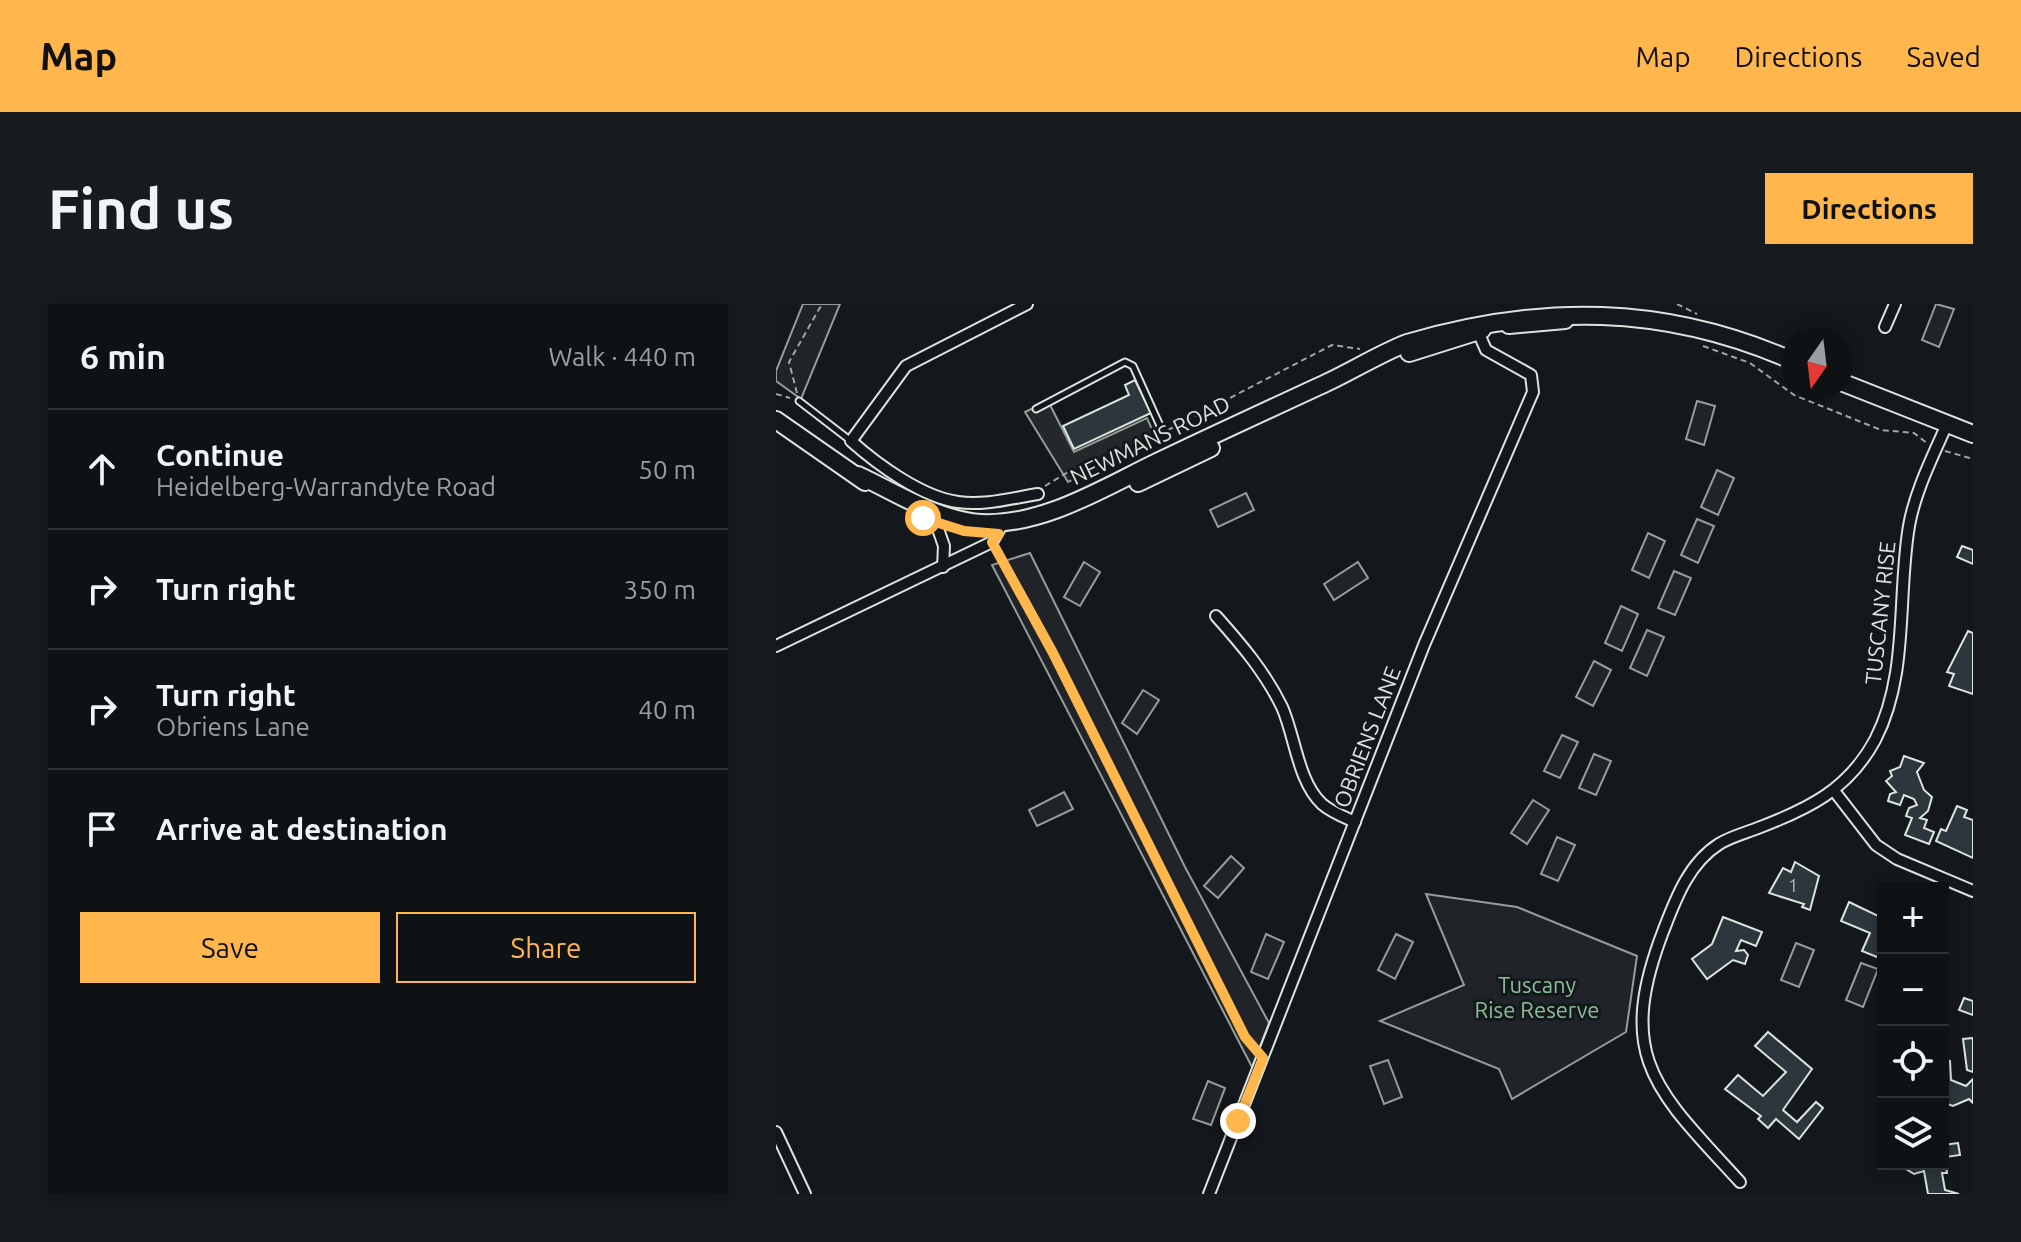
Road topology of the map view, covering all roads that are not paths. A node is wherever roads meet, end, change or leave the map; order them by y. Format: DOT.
graph roads {
  1 [pos="1027,304"];
  2 [pos="1895,304"];
  3 [pos="1541,310"];
  4 [pos="1476,326"];
  5 [pos="1885,327"];
  6 [pos="1781,358"];
  7 [pos="1853,387"];
  8 [pos="799,401"];
  9 [pos="1036,409"];
  10 [pos="776,420"];
  11 [pos="1947,424"];
  12 [pos="1162,430"];
  13 [pos="1973,434"];
  14 [pos="851,441"];
  15 [pos="858,475"];
  16 [pos="1038,494"];
  17 [pos="936,523"];
  18 [pos="998,533"];
  19 [pos="943,567"];
  20 [pos="1216,616"];
  21 [pos="776,646"];
  22 [pos="1835,792"];
  23 [pos="1355,822"];
  24 [pos="1973,891"];
  25 [pos="776,1132"];
  26 [pos="1740,1182"];
  27 [pos="805,1194"];
  28 [pos="1209,1194"];
  1 -- 14 [label="street"];
  2 -- 5 [label="street"];
  3 -- 4 [label="main road, NEWMANS ROAD"];
  3 -- 6 [label="main road, NEWMANS ROAD"];
  4 -- 18 [label="main road, NEWMANS ROAD"];
  4 -- 23 [label="street, OBRIENS LANE"];
  7 -- 11 [label="main road"];
  8 -- 14 [label="lane"];
  9 -- 12 [label="lane"];
  10 -- 15 [label="main road"];
  11 -- 13 [label="main road"];
  11 -- 22 [label="street, TUSCANY RISE"];
  14 -- 16 [label="street"];
  15 -- 17 [label="main road"];
  15 -- 18 [label="main road"];
  17 -- 18 [label="main road"];
  17 -- 19 [label="street"];
  18 -- 19 [label="street, NEWMANS ROAD"];
  19 -- 21 [label="street, NEWMANS ROAD"];
  20 -- 23 [label="street"];
  22 -- 24 [label="street"];
  22 -- 26 [label="street, TUSCANY RISE"];
  23 -- 28 [label="street, OBRIENS LANE"];
  25 -- 27 [label="street"];
}
